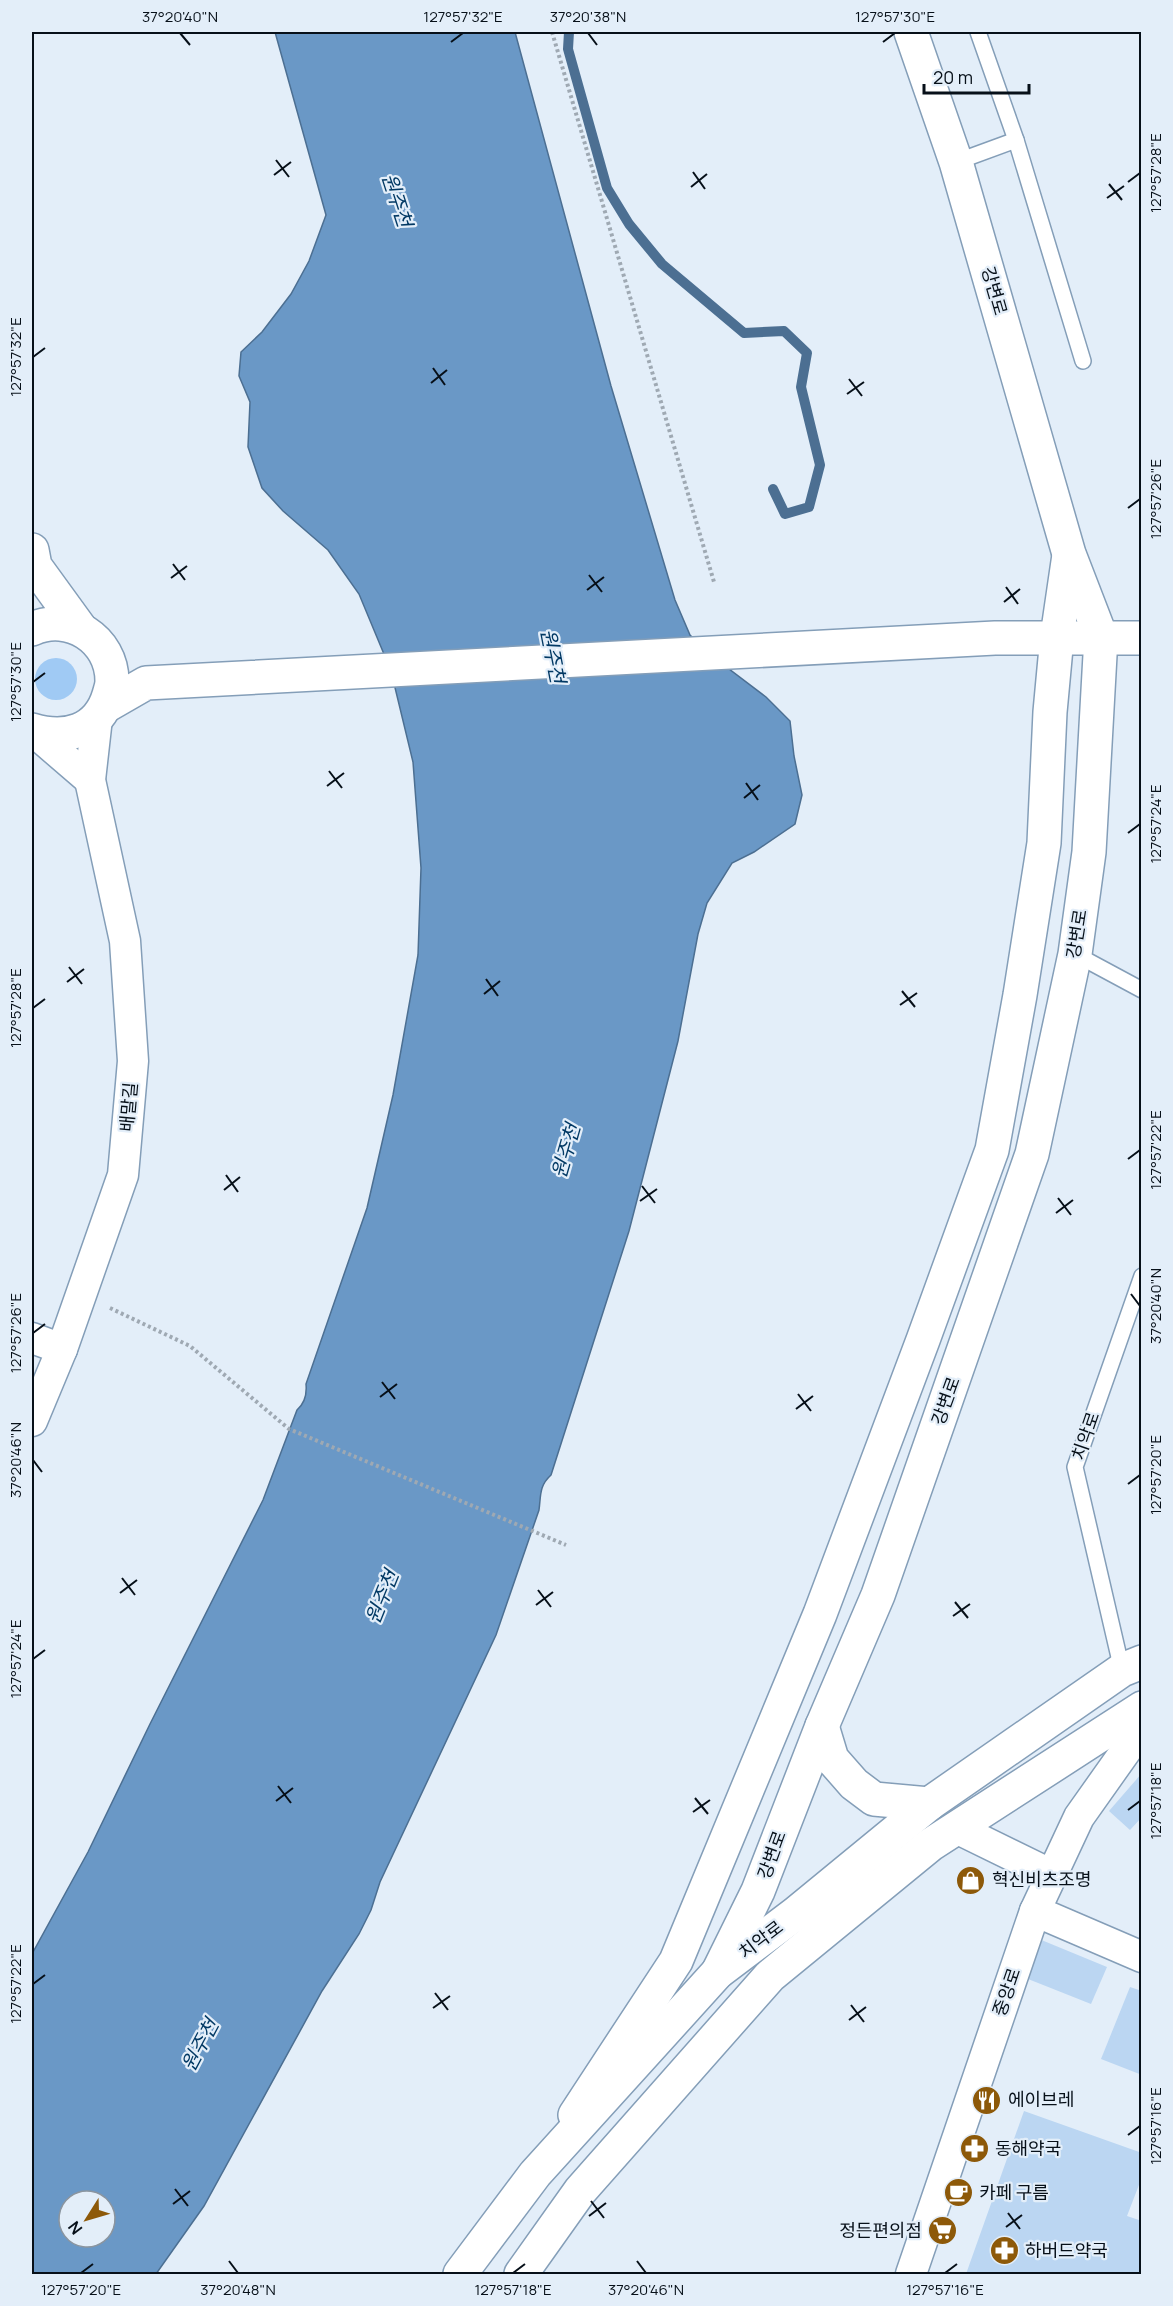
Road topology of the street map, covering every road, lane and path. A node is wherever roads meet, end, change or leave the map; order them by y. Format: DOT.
graph roads {
  1 [pos="552,32"];
  2 [pos="911,32"];
  3 [pos="978,32"];
  4 [pos="1016,140"];
  5 [pos="956,162"];
  6 [pos="1083,361"];
  7 [pos="1069,554"];
  8 [pos="33,568"];
  9 [pos="714,582"];
  10 [pos="80,628"];
  11 [pos="32,629"];
  12 [pos="1057,637"];
  13 [pos="1101,637"];
  14 [pos="1142,638"];
  15 [pos="108,658"];
  16 [pos="146,682"];
  17 [pos="101,712"];
  18 [pos="32,730"];
  19 [pos="90,780"];
  20 [pos="1075,954"];
  21 [pos="1142,990"];
  22 [pos="1142,1276"];
  23 [pos="80,1295"];
  24 [pos="32,1338"];
  25 [pos="62,1349"];
  26 [pos="32,1421"];
  27 [pos="566,1545"];
  28 [pos="1132,1666"];
  29 [pos="1142,1708"];
  30 [pos="822,1726"];
  31 [pos="1142,1728"];
  32 [pos="929,1803"];
  33 [pos="956,1828"];
  34 [pos="1052,1875"];
  35 [pos="1035,1911"];
  36 [pos="1142,1958"];
  37 [pos="718,1972"];
  38 [pos="535,2174"];
  39 [pos="580,2191"];
  40 [pos="460,2274"];
  41 [pos="521,2274"];
  42 [pos="911,2274"];
  1 -- 9 [label="path"];
  2 -- 5 [label="street, 강변로"];
  3 -- 4 [label="lane"];
  4 -- 5 [label="lane"];
  4 -- 6 [label="lane"];
  5 -- 7 [label="street, 강변로"];
  7 -- 12 [label="street, 강변로"];
  7 -- 13 [label="street, 강변로"];
  8 -- 10 [label="street"];
  10 -- 11 [label="street"];
  10 -- 15 [label="street"];
  12 -- 13 [label="street"];
  12 -- 16 [label="street"];
  12 -- 38 [label="street, 강변로"];
  13 -- 14 [label="street"];
  13 -- 20 [label="street, 강변로"];
  15 -- 16 [label="street"];
  15 -- 17 [label="street"];
  16 -- 17 [label="street"];
  17 -- 18 [label="street"];
  17 -- 19 [label="street, 배말길"];
  18 -- 19 [label="street"];
  19 -- 23 [label="street, 배말길"];
  20 -- 21 [label="lane"];
  20 -- 30 [label="street, 강변로"];
  22 -- 28 [label="lane, 치악로"];
  23 -- 25 [label="street, 배말길"];
  23 -- 27 [label="path"];
  24 -- 25 [label="street"];
  25 -- 26 [label="street, 배말길"];
  28 -- 32 [label="street, 치악로"];
  29 -- 33 [label="street, 치악로"];
  30 -- 32 [label="street"];
  30 -- 37 [label="street, 강변로"];
  31 -- 34 [label="street, 중앙로"];
  32 -- 37 [label="street, 치악로"];
  33 -- 34 [label="street"];
  33 -- 39 [label="street, 치악로"];
  34 -- 35 [label="street, 중앙로"];
  35 -- 36 [label="street"];
  35 -- 42 [label="street, 중앙로"];
  37 -- 38 [label="street, 치악로"];
  37 -- 39 [label="street, 강변로"];
  38 -- 40 [label="street, 치악로"];
  39 -- 41 [label="street, 치악로"];
}
